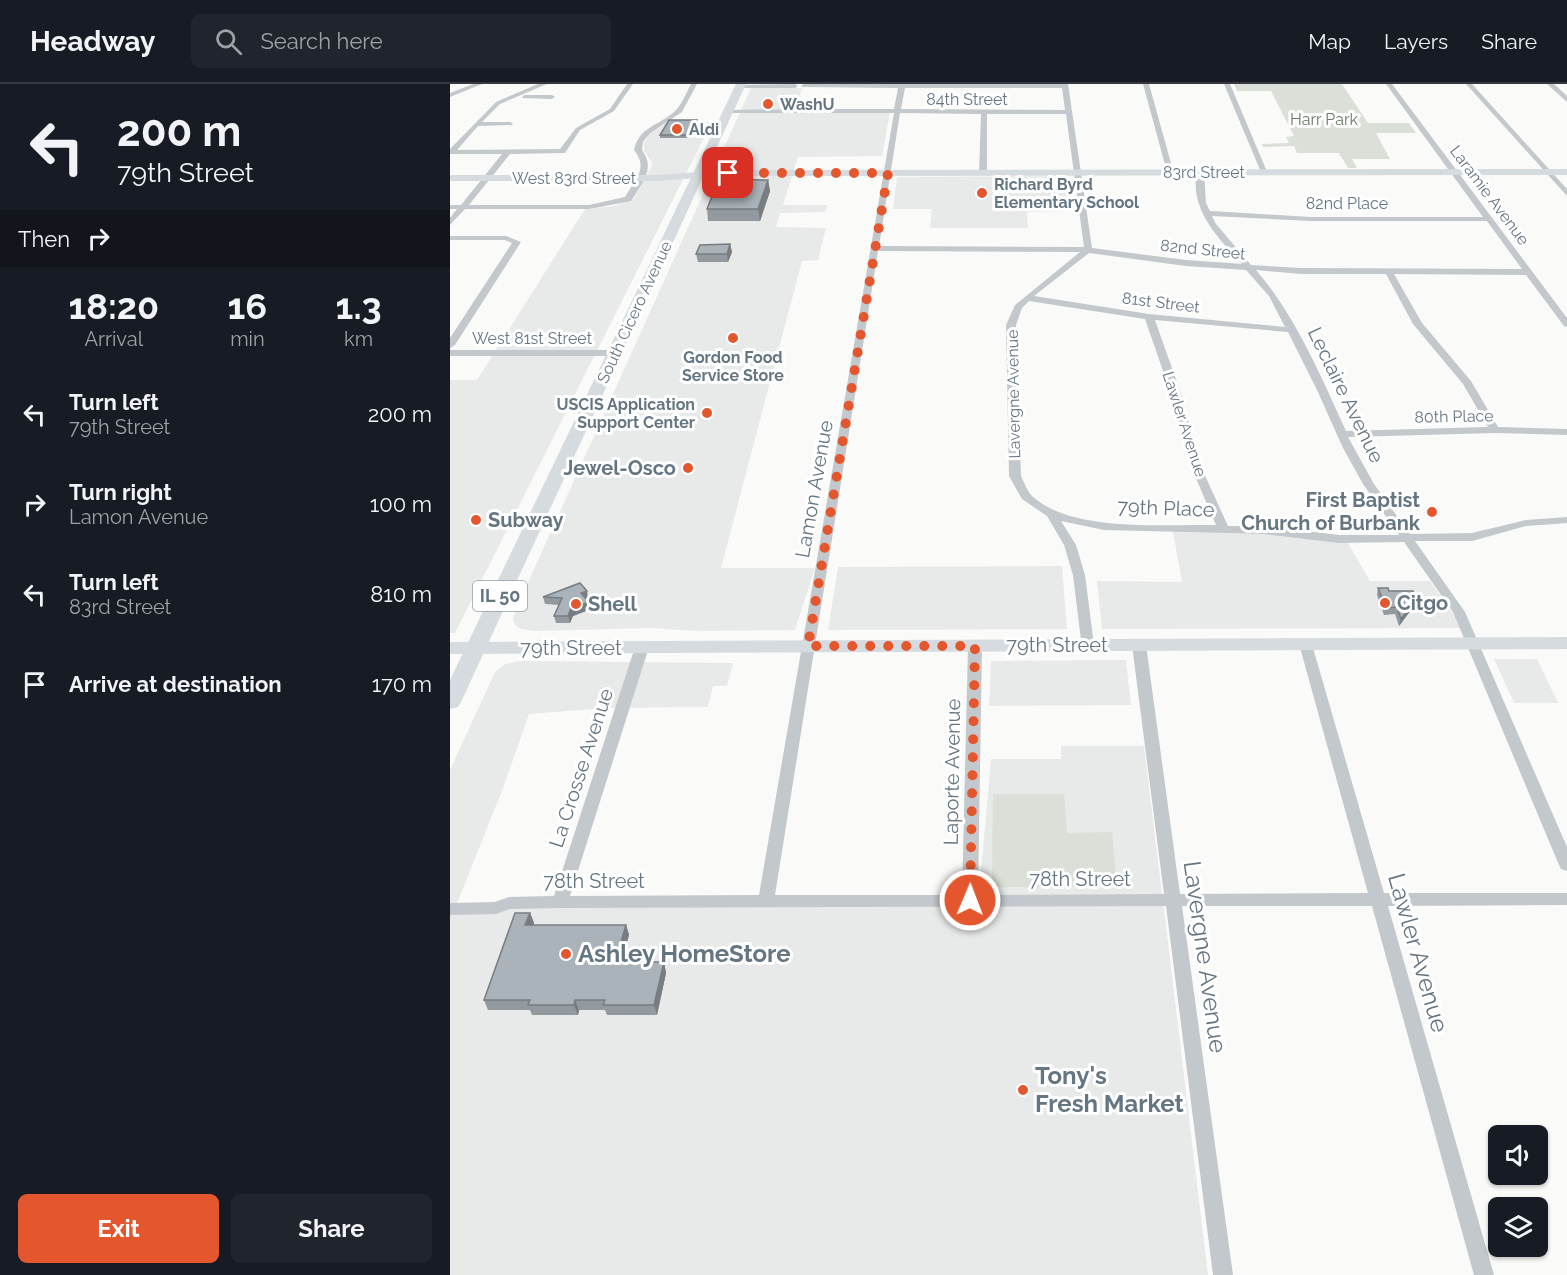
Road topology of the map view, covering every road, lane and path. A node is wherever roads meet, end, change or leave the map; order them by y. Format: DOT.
graph roads {
  1 [pos="479,84"];
  2 [pos="544,84"];
  3 [pos="630,84"];
  4 [pos="694,84"];
  5 [pos="1146,84"];
  6 [pos="1227,84"];
  7 [pos="1389,84"];
  8 [pos="1469,84"];
  9 [pos="1550,84"];
  10 [pos="741,85"];
  11 [pos="902,85"];
  12 [pos="1065,85"];
  13 [pos="450,95"];
  14 [pos="513,97"];
  15 [pos="552,97"];
  16 [pos="1567,100"];
  17 [pos="729,112"];
  18 [pos="898,112"];
  19 [pos="984,112"];
  20 [pos="1069,112"];
  21 [pos="476,124"];
  22 [pos="511,124"];
  23 [pos="451,152"];
  24 [pos="508,152"];
  25 [pos="1077,172"];
  26 [pos="1171,172"];
  27 [pos="1200,172"];
  28 [pos="1265,172"];
  29 [pos="1453,172"];
  30 [pos="1548,172"];
  31 [pos="1567,172"];
  32 [pos="888,173"];
  33 [pos="982,173"];
  34 [pos="698,176"];
  35 [pos="450,178"];
  36 [pos="486,178"];
  37 [pos="641,178"];
  38 [pos="1567,194"];
  39 [pos="450,207"];
  40 [pos="463,207"];
  41 [pos="1206,213"];
  42 [pos="1489,219"];
  43 [pos="450,223"];
  44 [pos="450,238"];
  45 [pos="876,249"];
  46 [pos="1088,249"];
  47 [pos="1252,269"];
  48 [pos="1528,272"];
  49 [pos="1389,273"];
  50 [pos="1026,298"];
  51 [pos="1149,317"];
  52 [pos="1567,324"];
  53 [pos="1293,330"];
  54 [pos="450,345"];
  55 [pos="450,353"];
  56 [pos="615,353"];
  57 [pos="1495,430"];
  58 [pos="1567,432"];
  59 [pos="1341,434"];
  60 [pos="1051,514"];
  61 [pos="1567,520"];
  62 [pos="1224,530"];
  63 [pos="1408,538"];
  64 [pos="1567,643"];
  65 [pos="1306,644"];
  66 [pos="1471,644"];
  67 [pos="1087,645"];
  68 [pos="1139,645"];
  69 [pos="808,646"];
  70 [pos="975,646"];
  71 [pos="642,647"];
  72 [pos="450,648"];
  73 [pos="476,648"];
  74 [pos="450,702"];
  75 [pos="1567,865"];
  76 [pos="1567,899"];
  77 [pos="970,900"];
  78 [pos="766,901"];
  79 [pos="1174,901"];
  80 [pos="1378,901"];
  81 [pos="560,902"];
  82 [pos="450,909"];
  83 [pos="1223,1275"];
  84 [pos="1484,1275"];
  1 -- 13 [label="street"];
  2 -- 14 [label="street"];
  3 -- 24 [label="street"];
  4 -- 37 [label="street"];
  5 -- 26 [label="street"];
  6 -- 28 [label="street"];
  7 -- 29 [label="street, Laramie Avenue"];
  8 -- 30 [label="street"];
  9 -- 16 [label="street"];
  10 -- 11 [label="street"];
  10 -- 17 [label="main road, South Cicero Avenue / IL 50"];
  11 -- 12 [label="street"];
  11 -- 18 [label="street, Lamon Avenue"];
  12 -- 20 [label="street"];
  14 -- 15 [label="street"];
  14 -- 21 [label="street"];
  17 -- 18 [label="street, 84th Street"];
  17 -- 34 [label="main road, South Cicero Avenue / IL 50"];
  18 -- 19 [label="street, 84th Street"];
  18 -- 32 [label="street, Lamon Avenue"];
  19 -- 20 [label="street, 84th Street"];
  19 -- 33 [label="street"];
  20 -- 25 [label="street"];
  21 -- 22 [label="street"];
  21 -- 23 [label="street"];
  23 -- 24 [label="street"];
  24 -- 36 [label="street"];
  25 -- 26 [label="street, 83rd Street"];
  25 -- 33 [label="street, 83rd Street"];
  25 -- 46 [label="street"];
  26 -- 27 [label="street, 83rd Street"];
  27 -- 28 [label="street, 83rd Street"];
  27 -- 41 [label="street, Leclaire Avenue"];
  28 -- 29 [label="street, 83rd Street"];
  29 -- 30 [label="street, 83rd Street"];
  29 -- 42 [label="street, Laramie Avenue"];
  30 -- 31 [label="street, 83rd Street"];
  30 -- 38 [label="street"];
  32 -- 33 [label="street, 83rd Street"];
  32 -- 34 [label="street, 83rd Street"];
  32 -- 45 [label="street, Lamon Avenue"];
  34 -- 37 [label="street, West 83rd Street"];
  34 -- 56 [label="main road, South Cicero Avenue / IL 50"];
  35 -- 36 [label="street, West 83rd Street"];
  36 -- 37 [label="street, West 83rd Street"];
  36 -- 40 [label="street"];
  37 -- 40 [label="street"];
  39 -- 40 [label="street"];
  40 -- 43 [label="street"];
  41 -- 42 [label="street, 82nd Place"];
  41 -- 47 [label="street, Leclaire Avenue"];
  42 -- 48 [label="street, Laramie Avenue"];
  44 -- 54 [label="street"];
  45 -- 46 [label="street, 82nd Street"];
  45 -- 69 [label="street, Lamon Avenue"];
  46 -- 47 [label="street, 82nd Street"];
  46 -- 50 [label="street, Lavergne Avenue"];
  47 -- 49 [label="street, 82nd Street"];
  47 -- 53 [label="street, Leclaire Avenue"];
  48 -- 49 [label="street, 82nd Street"];
  48 -- 52 [label="street, Laramie Avenue"];
  49 -- 57 [label="street"];
  50 -- 51 [label="street, 81st Street"];
  50 -- 60 [label="street, Lavergne Avenue"];
  51 -- 53 [label="street, 81st Street"];
  51 -- 62 [label="street, Lawler Avenue"];
  53 -- 59 [label="street, Leclaire Avenue"];
  55 -- 56 [label="street, West 81st Street"];
  56 -- 73 [label="main road, South Cicero Avenue / IL 50"];
  57 -- 58 [label="street, 80th Place"];
  57 -- 59 [label="street, 80th Place"];
  59 -- 63 [label="street, Leclaire Avenue"];
  60 -- 62 [label="street, 79th Place"];
  60 -- 67 [label="street, Lavergne Avenue"];
  61 -- 63 [label="street, 79th Place"];
  62 -- 63 [label="street, 79th Place"];
  63 -- 66 [label="street, Leclaire Avenue"];
  64 -- 66 [label="street, 79th Street"];
  65 -- 66 [label="street, 79th Street"];
  65 -- 68 [label="street, 79th Street"];
  65 -- 80 [label="street, Lawler Avenue"];
  66 -- 75 [label="street, Leclaire Avenue"];
  67 -- 68 [label="street, 79th Street"];
  67 -- 70 [label="street, 79th Street"];
  68 -- 79 [label="street, Lavergne Avenue"];
  69 -- 70 [label="street, 79th Street"];
  69 -- 71 [label="street, 79th Street"];
  69 -- 78 [label="street, Lamon Avenue"];
  70 -- 77 [label="street, Laporte Avenue"];
  71 -- 73 [label="street, 79th Street"];
  71 -- 81 [label="street, La Crosse Avenue"];
  72 -- 73 [label="street, 79th Street"];
  73 -- 74 [label="main road, South Cicero Avenue / IL 50"];
  76 -- 80 [label="street, 78th Street"];
  77 -- 78 [label="street, 78th Street"];
  77 -- 79 [label="street, 78th Street"];
  78 -- 81 [label="street, 78th Street"];
  79 -- 80 [label="street, 78th Street"];
  79 -- 83 [label="street, Lavergne Avenue"];
  80 -- 84 [label="street, Lawler Avenue"];
  81 -- 82 [label="street, 78th Street"];
}
